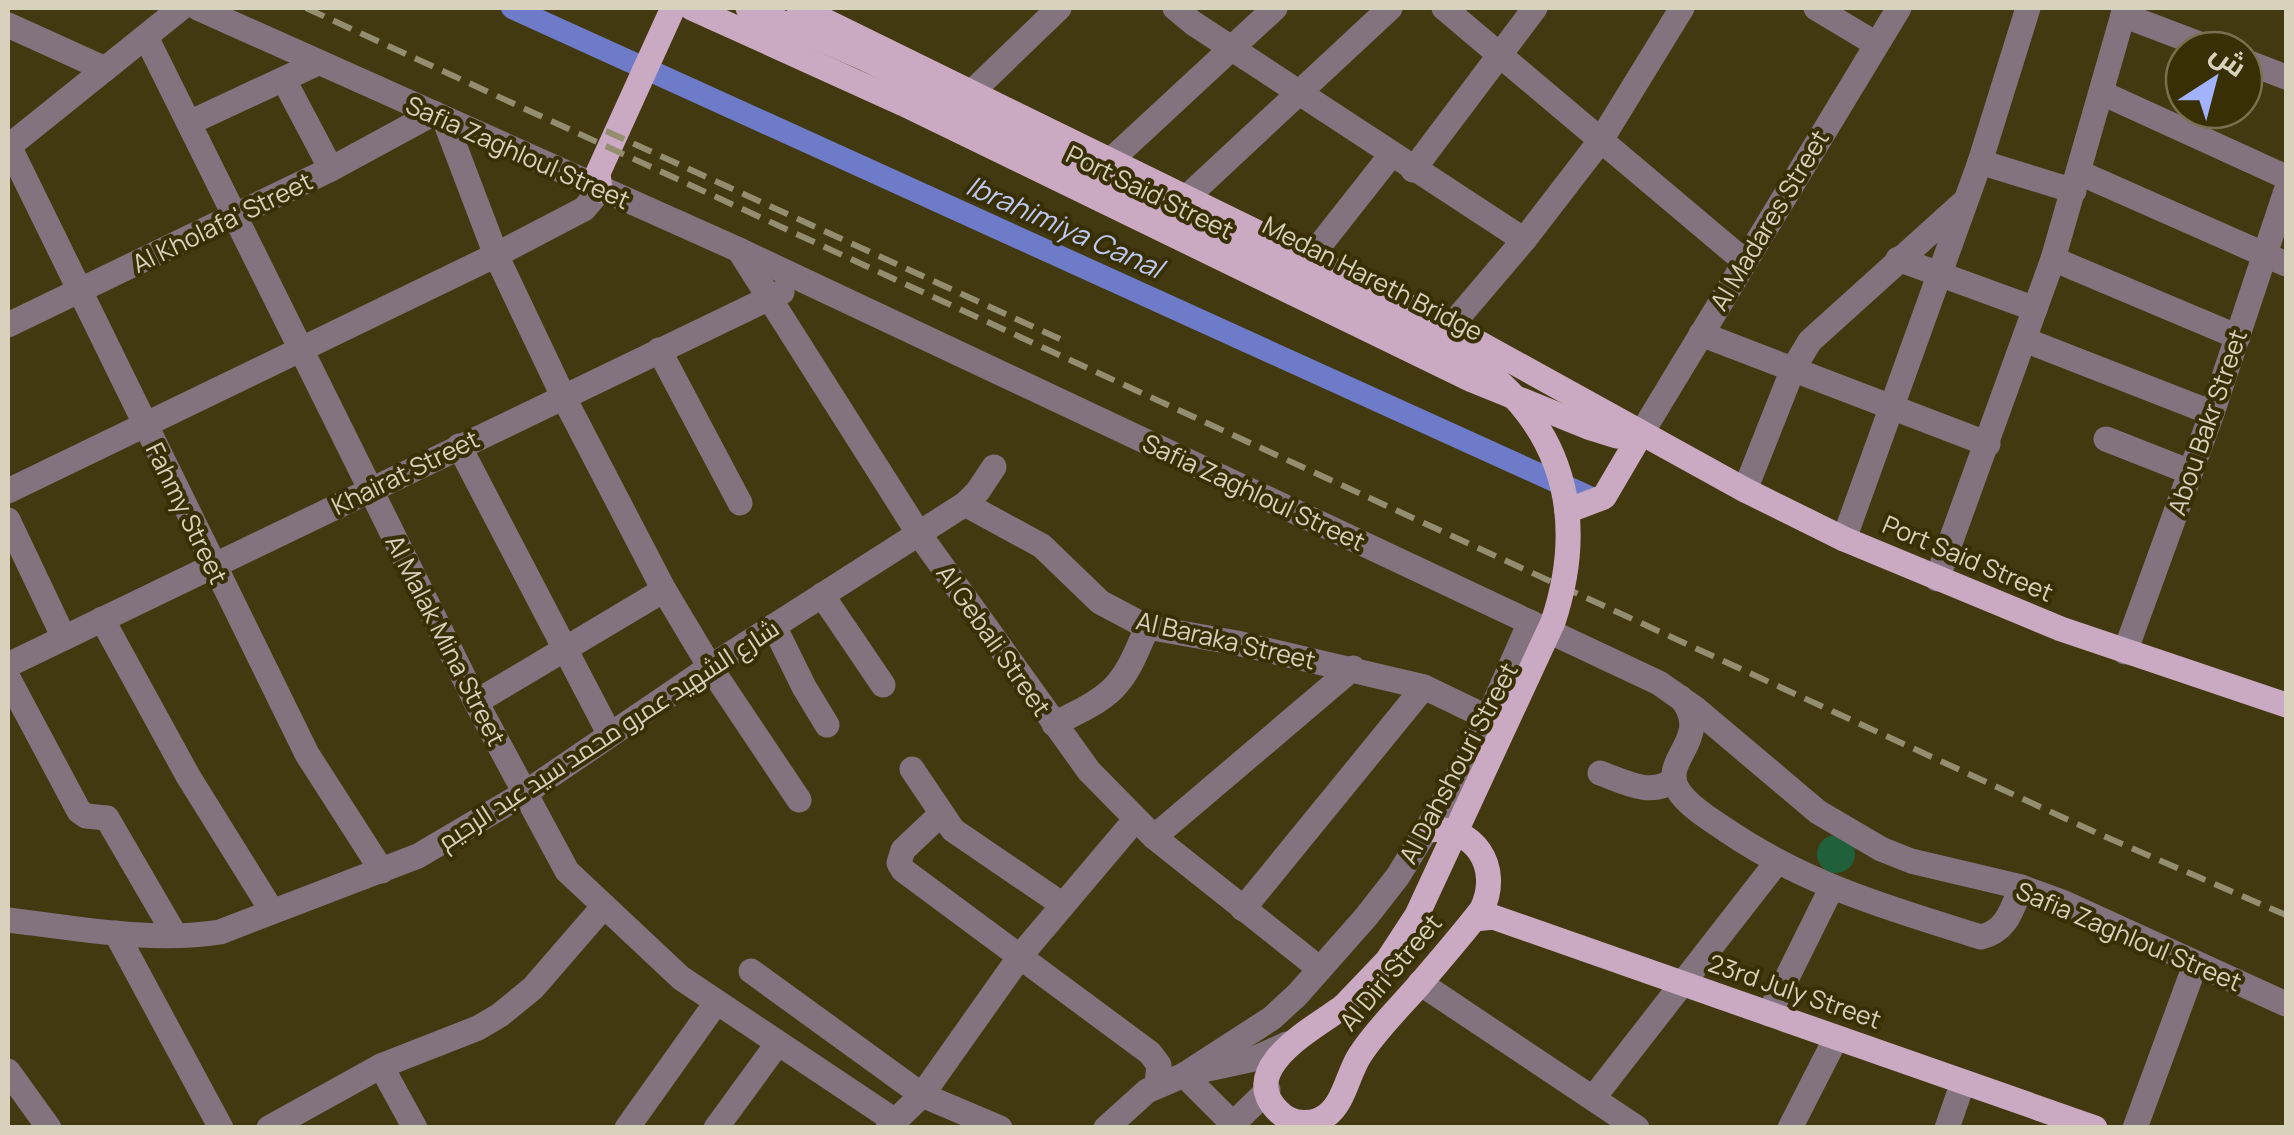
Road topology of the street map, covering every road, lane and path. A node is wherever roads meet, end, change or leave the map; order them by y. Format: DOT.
graph roads {
  1 [pos="181,8"];
  2 [pos="198,8"];
  3 [pos="673,8"];
  4 [pos="692,8"];
  5 [pos="748,8"];
  6 [pos="1059,8"];
  7 [pos="1175,8"];
  8 [pos="1275,8"];
  9 [pos="1390,8"];
  10 [pos="1444,8"];
  11 [pos="1535,8"];
  12 [pos="1682,8"];
  13 [pos="1816,8"];
  14 [pos="1898,8"];
  15 [pos="2028,8"];
  16 [pos="818,11"];
  17 [pos="2124,11"];
  18 [pos="8,26"];
  19 [pos="2168,30"];
  20 [pos="146,37"];
  21 [pos="1876,44"];
  22 [pos="1231,48"];
  23 [pos="1499,56"];
  24 [pos="318,62"];
  25 [pos="106,69"];
  26 [pos="284,80"];
  27 [pos="972,91"];
  28 [pos="2102,93"];
  29 [pos="1300,94"];
  30 [pos="439,117"];
  31 [pos="189,123"];
  32 [pos="1601,140"];
  33 [pos="8,146"];
  34 [pos="1111,160"];
  35 [pos="1980,162"];
  36 [pos="1402,163"];
  37 [pos="332,169"];
  38 [pos="2077,182"];
  39 [pos="600,190"];
  40 [pos="2286,192"];
  41 [pos="1186,198"];
  42 [pos="1965,201"];
  43 [pos="235,217"];
  44 [pos="1161,231"];
  45 [pos="1524,240"];
  46 [pos="738,250"];
  47 [pos="496,255"];
  48 [pos="1309,259"];
  49 [pos="2053,259"];
  50 [pos="1743,260"];
  51 [pos="1898,260"];
  52 [pos="2276,260"];
  53 [pos="1938,274"];
  54 [pos="804,281"];
  55 [pos="79,291"];
  56 [pos="768,298"];
  57 [pos="2036,310"];
  58 [pos="8,326"];
  59 [pos="1450,328"];
  60 [pos="1701,334"];
  61 [pos="2238,337"];
  62 [pos="2025,340"];
  63 [pos="301,350"];
  64 [pos="659,350"];
  65 [pos="1794,369"];
  66 [pos="563,396"];
  67 [pos="1890,407"];
  68 [pos="2212,413"];
  69 [pos="144,425"];
  70 [pos="1641,434"];
  71 [pos="2106,439"];
  72 [pos="1988,444"];
  73 [pos="459,446"];
  74 [pos="994,467"];
  75 [pos="2190,472"];
  76 [pos="369,489"];
  77 [pos="8,490"];
  78 [pos="1745,490"];
  79 [pos="740,504"];
  80 [pos="964,504"];
  81 [pos="1567,511"];
  82 [pos="8,520"];
  83 [pos="920,534"];
  84 [pos="1844,539"];
  85 [pos="213,565"];
  86 [pos="1936,580"];
  87 [pos="664,590"];
  88 [pos="822,595"];
  89 [pos="102,620"];
  90 [pos="1530,622"];
  91 [pos="774,626"];
  92 [pos="1147,627"];
  93 [pos="1556,634"];
  94 [pos="64,638"];
  95 [pos="568,649"];
  96 [pos="2124,652"];
  97 [pos="8,665"];
  98 [pos="710,666"];
  99 [pos="1354,668"];
  100 [pos="8,678"];
  101 [pos="882,685"];
  102 [pos="1424,686"];
  103 [pos="1679,696"];
  104 [pos="476,702"];
  105 [pos="2286,704"];
  106 [pos="1488,718"];
  107 [pos="1054,724"];
  108 [pos="827,725"];
  109 [pos="1512,729"];
  110 [pos="610,735"];
  111 [pos="912,770"];
  112 [pos="1600,774"];
  113 [pos="1674,780"];
  114 [pos="525,792"];
  115 [pos="800,800"];
  116 [pos="940,814"];
  117 [pos="1144,828"];
  118 [pos="1427,830"];
  119 [pos="1465,836"];
  120 [pos="1776,862"];
  121 [pos="382,871"];
  122 [pos="2021,887"];
  123 [pos="1831,889"];
  124 [pos="1062,905"];
  125 [pos="604,906"];
  126 [pos="1244,908"];
  127 [pos="272,911"];
  128 [pos="1475,918"];
  129 [pos="8,920"];
  130 [pos="116,933"];
  131 [pos="175,935"];
  132 [pos="1021,954"];
  133 [pos="2194,965"];
  134 [pos="1320,969"];
  135 [pos="751,972"];
  136 [pos="1681,983"];
  137 [pos="1420,984"];
  138 [pos="716,1002"];
  139 [pos="2286,1004"];
  140 [pos="1769,1014"];
  141 [pos="1836,1038"];
  142 [pos="778,1044"];
  143 [pos="1287,1044"];
  144 [pos="381,1066"];
  145 [pos="8,1071"];
  146 [pos="1184,1074"];
  147 [pos="1963,1082"];
  148 [pos="1157,1085"];
  149 [pos="1268,1090"];
  150 [pos="922,1095"];
  151 [pos="1594,1097"];
  152 [pos="1320,1123"];
  153 [pos="891,1124"];
  154 [pos="274,1126"];
  155 [pos="1233,1126"];
  156 [pos="49,1128"];
  157 [pos="221,1128"];
  158 [pos="415,1128"];
  159 [pos="627,1128"];
  160 [pos="716,1128"];
  161 [pos="1000,1128"];
  162 [pos="1106,1128"];
  163 [pos="1637,1128"];
  164 [pos="1790,1128"];
  165 [pos="1947,1128"];
  166 [pos="2095,1128"];
  167 [pos="2135,1128"];
  1 -- 20 [label="street"];
  2 -- 24 [label="street, Safia Zaghloul Street"];
  3 -- 39 [label="main road"];
  4 -- 44 [label="main road, Port Said Street"];
  5 -- 143 [label="main road, Medan Hareth Bridge, bridge"];
  6 -- 27 [label="street"];
  7 -- 22 [label="street"];
  8 -- 22 [label="street"];
  9 -- 29 [label="street"];
  10 -- 23 [label="street"];
  11 -- 23 [label="street"];
  12 -- 32 [label="street"];
  13 -- 21 [label="street"];
  14 -- 21 [label="street, Al Madares Street"];
  15 -- 35 [label="street"];
  16 -- 27 [label="main road, Port Said Street"];
  17 -- 19 [label="street"];
  17 -- 28 [label="street"];
  18 -- 25 [label="street"];
  20 -- 25 [label="street"];
  20 -- 31 [label="street, Al Malak Mina Street"];
  21 -- 50 [label="street, Al Madares Street"];
  22 -- 29 [label="street"];
  22 -- 34 [label="street"];
  23 -- 32 [label="street"];
  23 -- 36 [label="street"];
  24 -- 26 [label="street"];
  24 -- 30 [label="street, Safia Zaghloul Street"];
  25 -- 33 [label="street"];
  26 -- 31 [label="street"];
  26 -- 37 [label="street"];
  27 -- 34 [label="main road, Port Said Street"];
  28 -- 38 [label="street"];
  28 -- 40 [label="street"];
  29 -- 36 [label="street"];
  29 -- 41 [label="street"];
  30 -- 37 [label="street, Al Kholafa' Street"];
  30 -- 39 [label="street, Safia Zaghloul Street"];
  30 -- 47 [label="street"];
  31 -- 43 [label="street, Al Malak Mina Street"];
  32 -- 45 [label="street"];
  32 -- 50 [label="street"];
  33 -- 55 [label="street, Fahmy Street"];
  34 -- 41 [label="main road, Port Said Street"];
  35 -- 38 [label="street"];
  35 -- 42 [label="street"];
  36 -- 45 [label="street"];
  36 -- 48 [label="street"];
  37 -- 43 [label="street, Al Kholafa' Street"];
  38 -- 49 [label="street"];
  38 -- 52 [label="street"];
  39 -- 46 [label="street, Safia Zaghloul Street"];
  39 -- 47 [label="street"];
  40 -- 52 [label="street, Abou Bakr Street"];
  41 -- 44 [label="main road"];
  41 -- 48 [label="main road, Port Said Street"];
  42 -- 51 [label="street"];
  42 -- 53 [label="street"];
  43 -- 55 [label="street, Al Kholafa' Street"];
  43 -- 63 [label="street, Al Malak Mina Street"];
  44 -- 70 [label="main road, Port Said Street"];
  45 -- 59 [label="street"];
  46 -- 54 [label="street, Safia Zaghloul Street"];
  46 -- 56 [label="street, Al Gebali Street"];
  47 -- 63 [label="street"];
  47 -- 66 [label="street"];
  48 -- 59 [label="main road, Port Said Street"];
  49 -- 57 [label="street"];
  49 -- 61 [label="street"];
  50 -- 60 [label="street, Al Madares Street"];
  51 -- 53 [label="street"];
  51 -- 65 [label="street"];
  52 -- 61 [label="street, Abou Bakr Street"];
  53 -- 57 [label="street"];
  53 -- 67 [label="street"];
  54 -- 56 [label="street, Khairat Street"];
  54 -- 90 [label="street, Safia Zaghloul Street"];
  55 -- 58 [label="street, Al Kholafa' Street"];
  55 -- 69 [label="street, Fahmy Street"];
  56 -- 64 [label="street, Khairat Street"];
  56 -- 83 [label="street, Al Gebali Street"];
  57 -- 62 [label="street"];
  59 -- 70 [label="main road, Port Said Street"];
  60 -- 65 [label="street"];
  60 -- 70 [label="street, Al Madares Street"];
  61 -- 68 [label="street, Abou Bakr Street"];
  62 -- 68 [label="street"];
  62 -- 72 [label="street"];
  63 -- 69 [label="street"];
  63 -- 76 [label="street, Al Malak Mina Street"];
  64 -- 66 [label="street, Khairat Street"];
  64 -- 79 [label="street"];
  65 -- 67 [label="street"];
  65 -- 78 [label="street"];
  66 -- 73 [label="street, Khairat Street"];
  66 -- 87 [label="street"];
  67 -- 72 [label="street"];
  67 -- 84 [label="street"];
  68 -- 75 [label="street, Abou Bakr Street"];
  69 -- 77 [label="street"];
  69 -- 85 [label="street, Fahmy Street"];
  70 -- 78 [label="main road, Port Said Street"];
  70 -- 81 [label="main road"];
  71 -- 75 [label="street"];
  72 -- 86 [label="street"];
  73 -- 76 [label="street, Khairat Street"];
  73 -- 95 [label="street"];
  74 -- 80 [label="street, شارع الشهيد عمرو محمد سيد عبد الرحيم"];
  75 -- 96 [label="street, Abou Bakr Street"];
  76 -- 85 [label="street, Khairat Street"];
  76 -- 104 [label="street, Al Malak Mina Street"];
  78 -- 84 [label="main road, Port Said Street"];
  80 -- 83 [label="street, شارع الشهيد عمرو محمد سيد عبد الرحيم"];
  80 -- 92 [label="street, Al Baraka Street"];
  82 -- 94 [label="street"];
  83 -- 88 [label="street, شارع الشهيد عمرو محمد سيد عبد الرحيم"];
  83 -- 107 [label="street, Al Gebali Street"];
  84 -- 86 [label="main road, Port Said Street"];
  85 -- 89 [label="street, Khairat Street"];
  85 -- 121 [label="street, Fahmy Street"];
  86 -- 96 [label="main road, Port Said Street"];
  87 -- 95 [label="street"];
  87 -- 98 [label="street"];
  88 -- 91 [label="street, شارع الشهيد عمرو محمد سيد عبد الرحيم"];
  88 -- 101 [label="street"];
  89 -- 94 [label="street, Khairat Street"];
  89 -- 127 [label="street"];
  90 -- 93 [label="street, Safia Zaghloul Street"];
  90 -- 106 [label="street, Al Dahshouri Street"];
  91 -- 98 [label="street, شارع الشهيد عمرو محمد سيد عبد الرحيم"];
  91 -- 108 [label="street"];
  92 -- 99 [label="street, Al Baraka Street"];
  92 -- 107 [label="street"];
  93 -- 103 [label="street, Safia Zaghloul Street"];
  93 -- 109 [label="street"];
  94 -- 97 [label="street, Khairat Street"];
  95 -- 104 [label="street"];
  95 -- 110 [label="street"];
  96 -- 105 [label="main road, Port Said Street"];
  98 -- 110 [label="street, شارع الشهيد عمرو محمد سيد عبد الرحيم"];
  98 -- 115 [label="street"];
  99 -- 102 [label="street, Al Baraka Street"];
  99 -- 117 [label="street"];
  100 -- 131 [label="street"];
  102 -- 106 [label="street, Al Baraka Street"];
  102 -- 126 [label="street"];
  103 -- 113 [label="street"];
  103 -- 122 [label="street, Safia Zaghloul Street"];
  104 -- 114 [label="street, Al Malak Mina Street"];
  106 -- 109 [label="street, Al Baraka Street"];
  106 -- 118 [label="street, Al Dahshouri Street"];
  107 -- 117 [label="street, Al Gebali Street"];
  109 -- 119 [label="street"];
  110 -- 114 [label="street, شارع الشهيد عمرو محمد سيد عبد الرحيم"];
  111 -- 116 [label="street"];
  112 -- 113 [label="street"];
  113 -- 120 [label="street"];
  114 -- 121 [label="street, شارع الشهيد عمرو محمد سيد عبد الرحيم"];
  114 -- 125 [label="street, Al Malak Mina Street"];
  116 -- 124 [label="street"];
  116 -- 132 [label="street"];
  117 -- 124 [label="street"];
  117 -- 126 [label="street, Al Gebali Street"];
  118 -- 119 [label="main road"];
  118 -- 134 [label="street, Al Dahshouri Street"];
  119 -- 128 [label="main road"];
  120 -- 123 [label="street"];
  120 -- 136 [label="street"];
  121 -- 127 [label="street, شارع الشهيد عمرو محمد سيد عبد الرحيم"];
  122 -- 123 [label="street"];
  122 -- 133 [label="street, Safia Zaghloul Street"];
  123 -- 140 [label="street"];
  124 -- 132 [label="street"];
  125 -- 138 [label="street, Al Malak Mina Street"];
  125 -- 144 [label="street"];
  126 -- 134 [label="street, Al Gebali Street"];
  127 -- 131 [label="street, شارع الشهيد عمرو محمد سيد عبد الرحيم"];
  128 -- 136 [label="main road, 23rd July Street"];
  128 -- 137 [label="main road, Al Diri Street"];
  129 -- 130 [label="street, شارع الشهيد عمرو محمد سيد عبد الرحيم"];
  130 -- 131 [label="street, شارع الشهيد عمرو محمد سيد عبد الرحيم"];
  130 -- 157 [label="street"];
  132 -- 148 [label="street"];
  132 -- 150 [label="street"];
  133 -- 139 [label="street, Safia Zaghloul Street"];
  133 -- 167 [label="street"];
  134 -- 146 [label="street, Al Dahshouri Street"];
  135 -- 150 [label="street"];
  136 -- 140 [label="main road, 23rd July Street"];
  136 -- 151 [label="street"];
  137 -- 151 [label="street"];
  137 -- 152 [label="main road, Al Diri Street"];
  138 -- 142 [label="street, Al Malak Mina Street"];
  138 -- 159 [label="street"];
  140 -- 141 [label="main road, 23rd July Street"];
  141 -- 147 [label="main road, 23rd July Street"];
  141 -- 164 [label="street"];
  142 -- 153 [label="street, Al Malak Mina Street"];
  142 -- 160 [label="street"];
  143 -- 146 [label="street, Medan Hareth Bridge"];
  143 -- 149 [label="main road"];
  144 -- 154 [label="street"];
  144 -- 158 [label="street"];
  145 -- 156 [label="street"];
  146 -- 148 [label="street, Al Dahshouri Street"];
  146 -- 155 [label="street"];
  147 -- 165 [label="street"];
  147 -- 166 [label="main road, 23rd July Street"];
  148 -- 162 [label="street, Al Dahshouri Street"];
  149 -- 152 [label="main road, Al Diri Street"];
  149 -- 155 [label="street"];
  150 -- 153 [label="street"];
  150 -- 161 [label="street"];
  151 -- 163 [label="street"];
}
